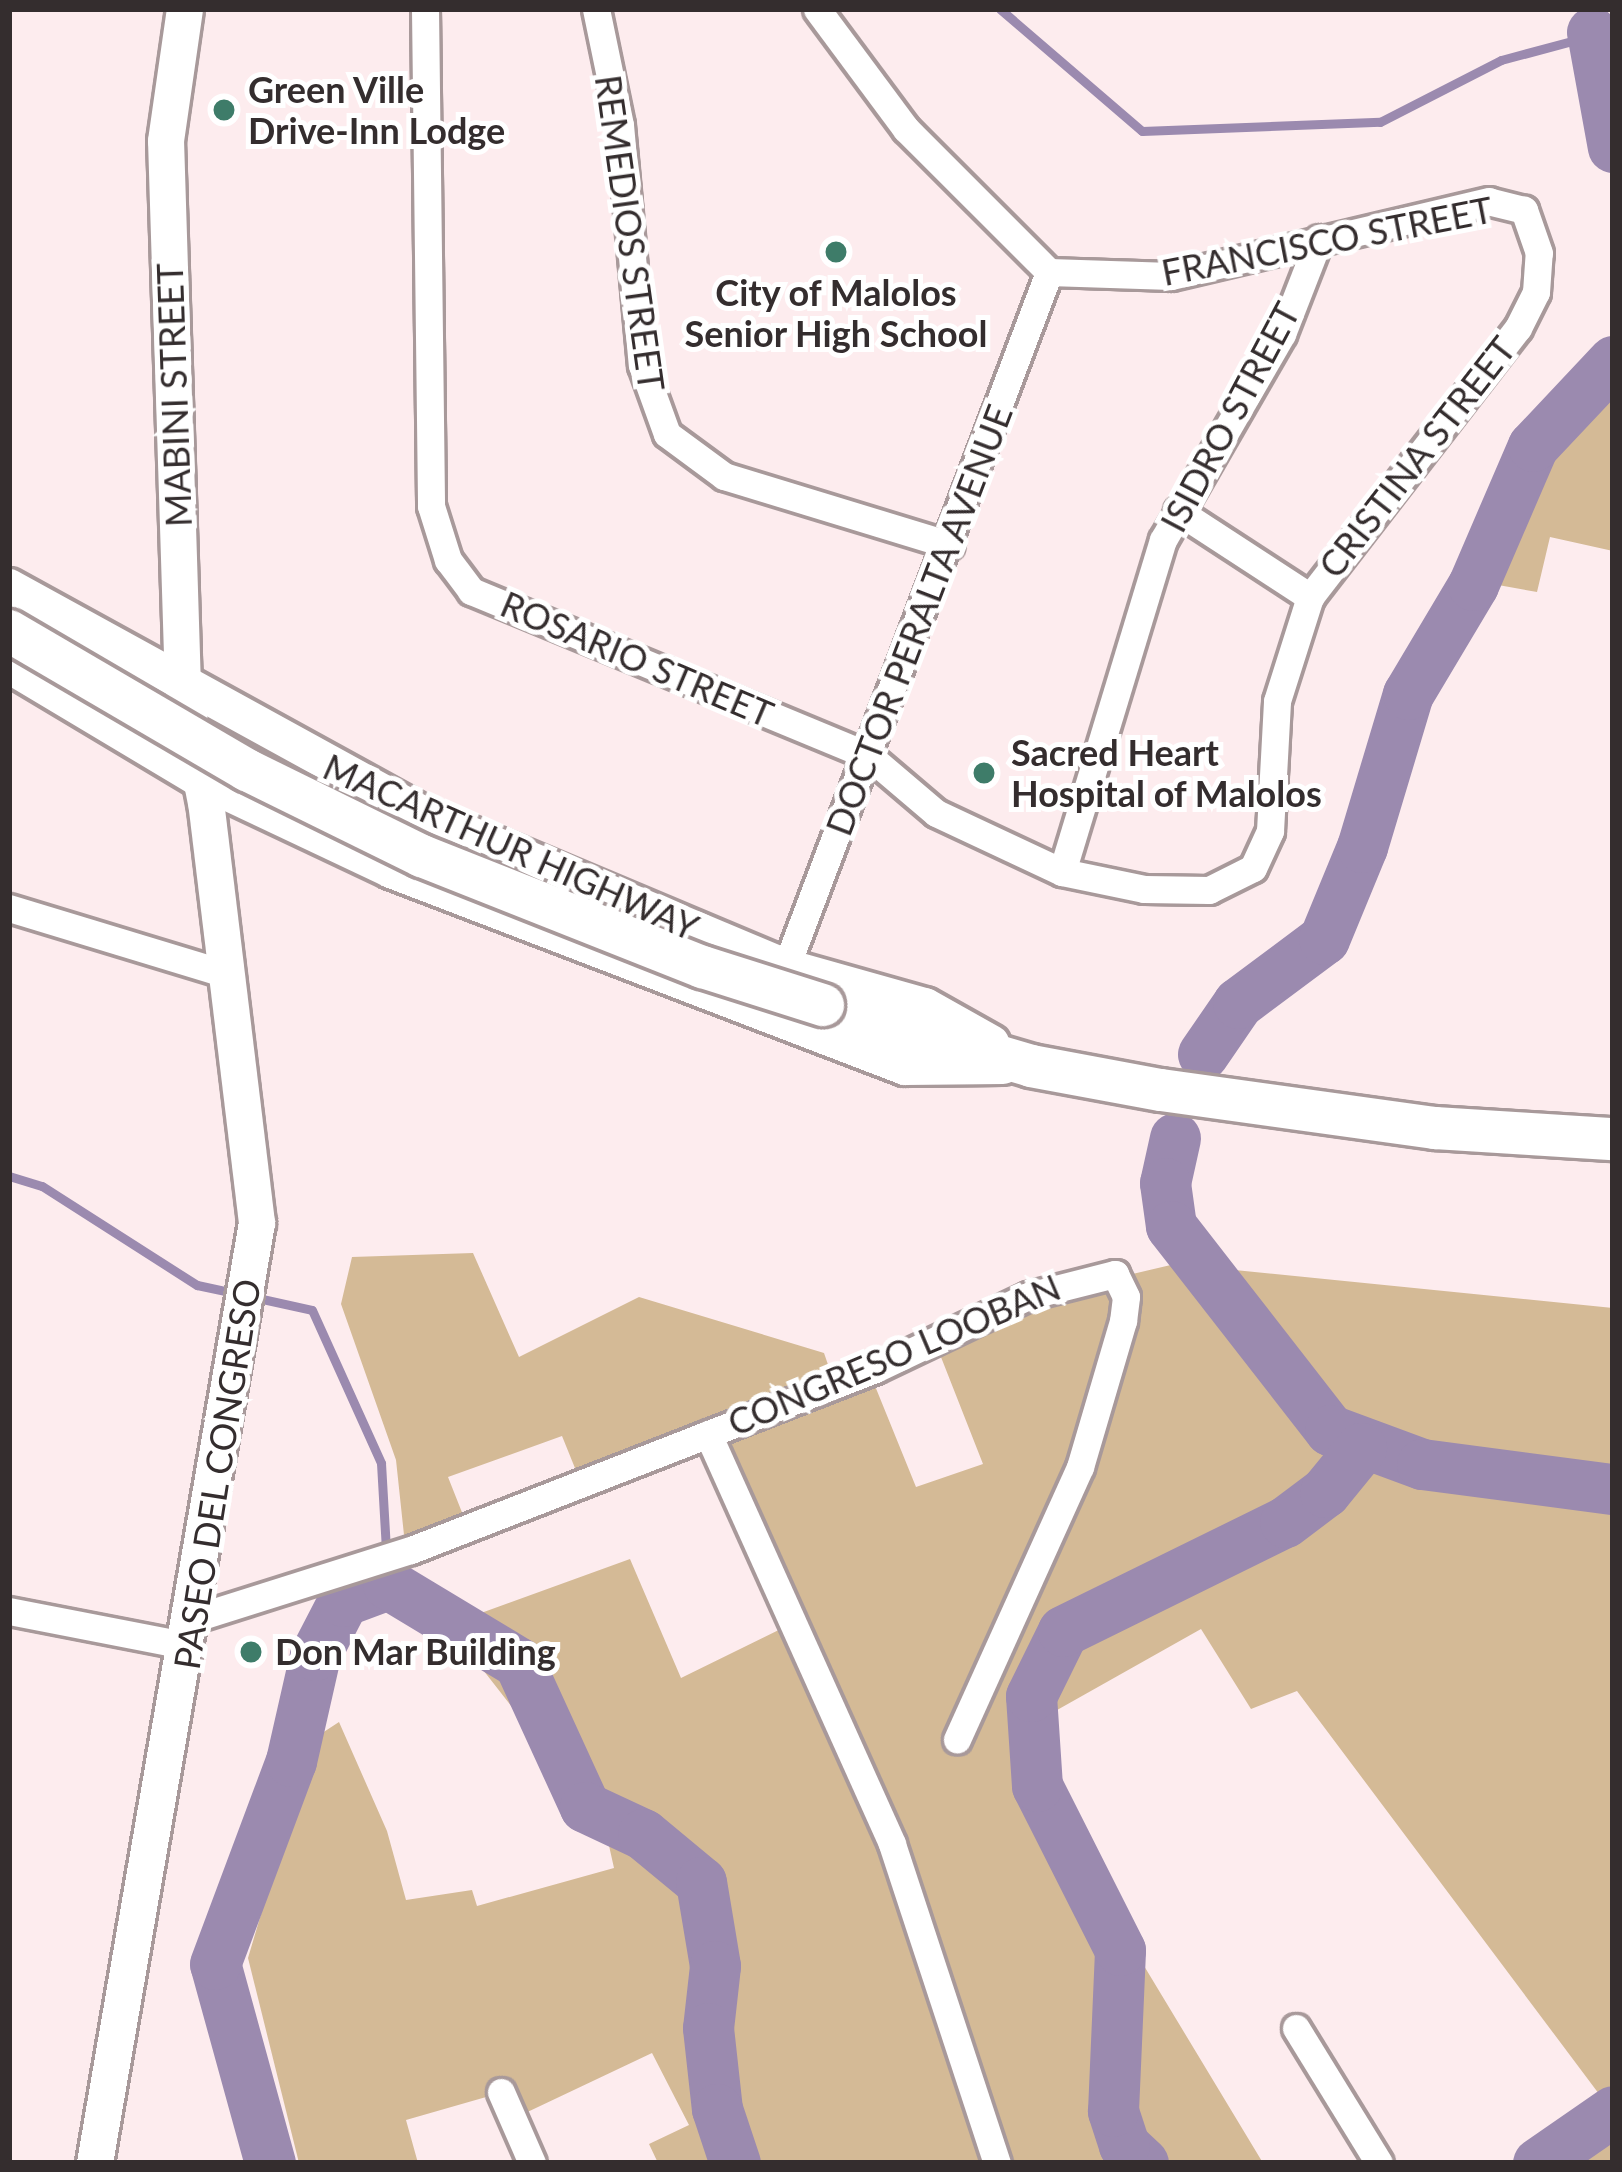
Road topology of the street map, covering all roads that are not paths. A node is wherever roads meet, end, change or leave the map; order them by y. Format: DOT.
graph roads {
  1 [pos="185,9"];
  2 [pos="425,9"];
  3 [pos="596,9"];
  4 [pos="817,9"];
  5 [pos="1524,210"];
  6 [pos="1319,239"];
  7 [pos="1048,272"];
  8 [pos="1178,511"];
  9 [pos="950,545"];
  10 [pos="9,587"];
  11 [pos="1310,597"];
  12 [pos="9,631"];
  13 [pos="9,665"];
  14 [pos="183,687"];
  15 [pos="869,756"];
  16 [pos="202,781"];
  17 [pos="1062,872"];
  18 [pos="1209,890"];
  19 [pos="9,908"];
  20 [pos="786,968"];
  21 [pos="226,974"];
  22 [pos="1030,1066"];
  23 [pos="1613,1139"];
  24 [pos="708,1434"];
  25 [pos="9,1612"];
  26 [pos="192,1632"];
  27 [pos="957,1738"];
  28 [pos="1296,2028"];
  29 [pos="501,2092"];
  30 [pos="95,2163"];
  31 [pos="532,2163"];
  32 [pos="997,2163"];
  33 [pos="1378,2163"];
  1 -- 14 [label="main road, MABINI STREET"];
  2 -- 15 [label="street, ROSARIO STREET"];
  3 -- 9 [label="street, REMEDIOS STREET"];
  4 -- 7 [label="street"];
  5 -- 6 [label="street, FRANCISCO STREET"];
  5 -- 11 [label="street, CRISTINA STREET"];
  6 -- 7 [label="street, FRANCISCO STREET"];
  6 -- 8 [label="street, ISIDRO STREET"];
  7 -- 9 [label="street, DOCTOR PERALTA AVENUE"];
  8 -- 11 [label="street"];
  8 -- 17 [label="street, ISIDRO STREET"];
  9 -- 15 [label="street, DOCTOR PERALTA AVENUE"];
  10 -- 14 [label="main road, MACARTHUR HIGHWAY"];
  11 -- 18 [label="street, CRISTINA STREET"];
  12 -- 22 [label="highway, MACARTHUR HIGHWAY, bridge"];
  13 -- 16 [label="main road, MACARTHUR HIGHWAY"];
  14 -- 16 [label="main road, MABINI STREET"];
  14 -- 20 [label="main road, MACARTHUR HIGHWAY"];
  15 -- 17 [label="street, ROSARIO STREET"];
  15 -- 20 [label="street, DOCTOR PERALTA AVENUE"];
  16 -- 21 [label="main road, PASEO DEL CONGRESO"];
  16 -- 22 [label="main road, MACARTHUR HIGHWAY"];
  17 -- 18 [label="street, ROSARIO STREET"];
  19 -- 21 [label="street"];
  20 -- 22 [label="main road, MACARTHUR HIGHWAY"];
  21 -- 26 [label="main road, PASEO DEL CONGRESO"];
  22 -- 23 [label="highway, MACARTHUR HIGHWAY"];
  24 -- 26 [label="street, CONGRESO LOOBAN"];
  24 -- 27 [label="street, CONGRESO LOOBAN"];
  24 -- 32 [label="street"];
  25 -- 26 [label="street"];
  26 -- 30 [label="main road, PASEO DEL CONGRESO"];
  28 -- 33 [label="street"];
  29 -- 31 [label="street"];
}
